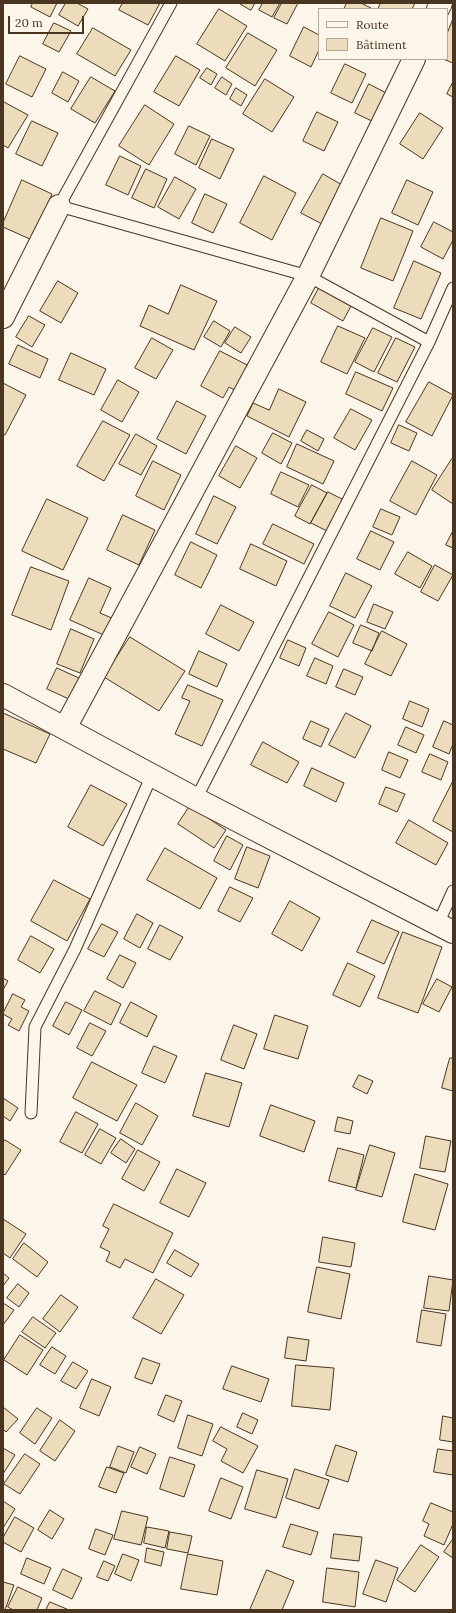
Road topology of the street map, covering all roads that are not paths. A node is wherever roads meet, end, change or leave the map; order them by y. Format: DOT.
graph roads {
  1 [pos="171,3"];
  2 [pos="414,60"];
  3 [pos="59,206"];
  4 [pos="308,276"];
  5 [pos="453,288"];
  6 [pos="3,317"];
  7 [pos="429,342"];
  8 [pos="3,695"];
  9 [pos="65,728"];
  10 [pos="152,775"];
  11 [pos="196,799"];
  12 [pos="453,891"];
  13 [pos="445,928"];
  14 [pos="31,1113"];
  1 -- 3 [label="lane"];
  2 -- 4 [label="street"];
  3 -- 4 [label="lane"];
  3 -- 6 [label="street"];
  4 -- 7 [label="lane"];
  4 -- 9 [label="street"];
  5 -- 7 [label="lane"];
  7 -- 11 [label="lane"];
  8 -- 9 [label="street"];
  9 -- 10 [label="street"];
  10 -- 11 [label="street"];
  10 -- 14 [label="lane"];
  11 -- 13 [label="street"];
  12 -- 13 [label="lane"];
}
